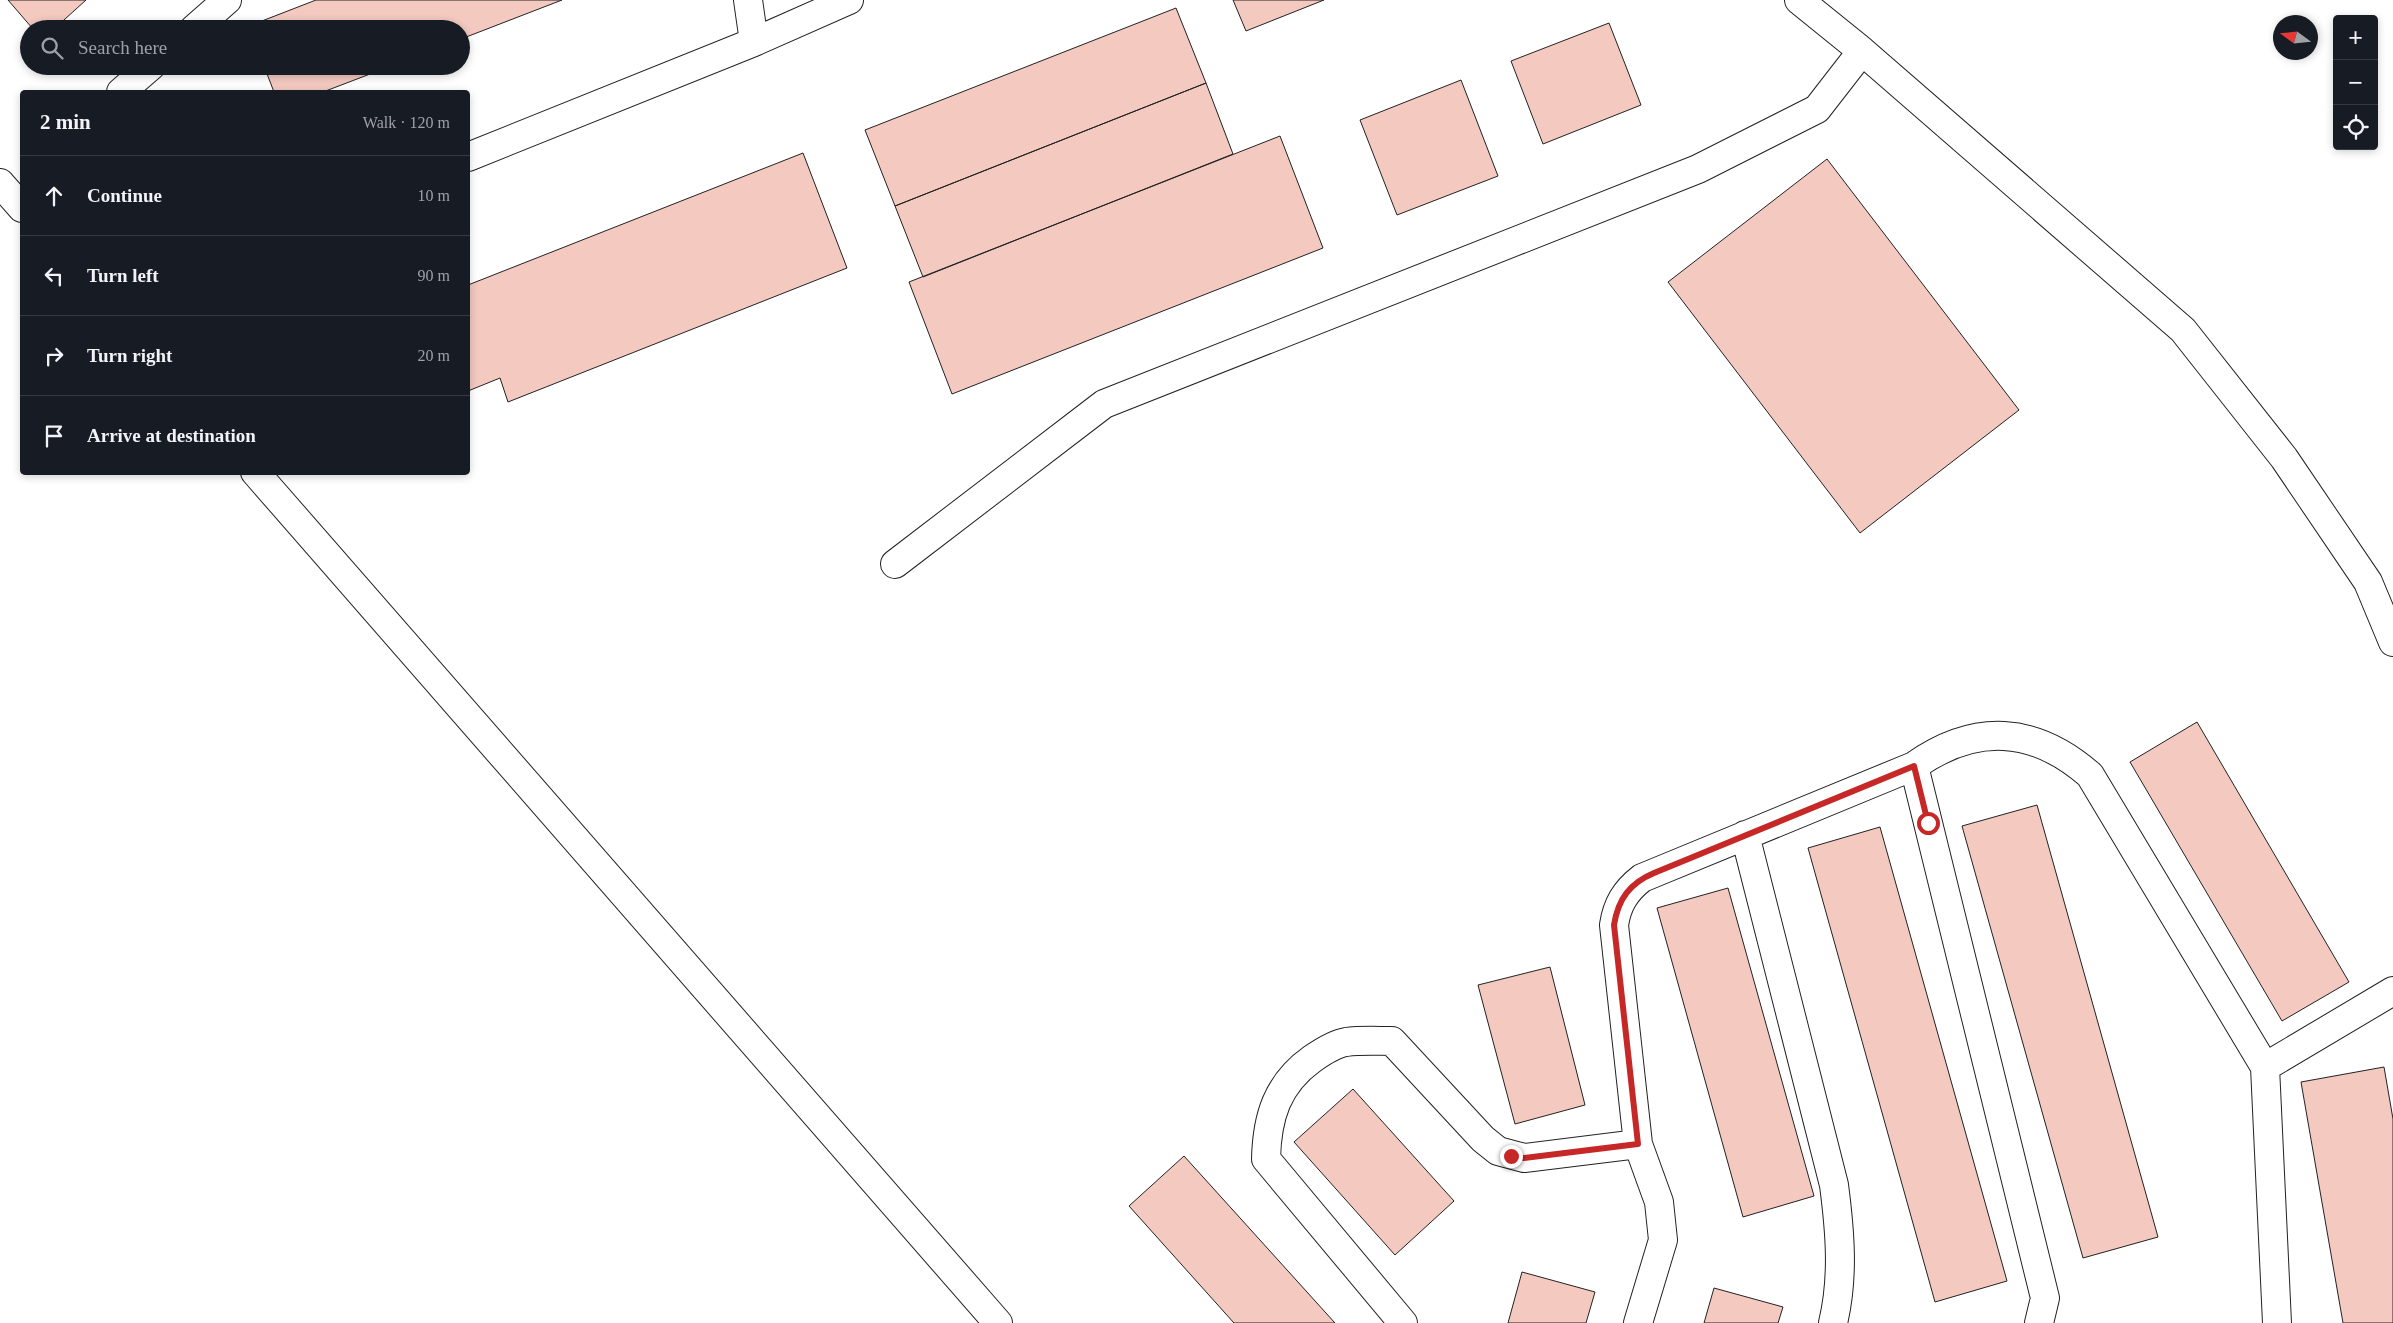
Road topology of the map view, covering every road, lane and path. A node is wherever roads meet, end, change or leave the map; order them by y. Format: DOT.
graph roads {
  1 [pos="227,0"];
  2 [pos="748,0"];
  3 [pos="849,0"];
  4 [pos="1799,0"];
  5 [pos="204,20"];
  6 [pos="754,42"];
  7 [pos="1862,51"];
  8 [pos="141,75"];
  9 [pos="123,90"];
  10 [pos="470,156"];
  11 [pos="0,183"];
  12 [pos="20,206"];
  13 [pos="258,475"];
  14 [pos="895,564"];
  15 [pos="2393,642"];
  16 [pos="1914,766"];
  17 [pos="1745,836"];
  18 [pos="2393,992"];
  19 [pos="2265,1067"];
  20 [pos="1638,1144"];
  21 [pos="998,1323"];
  22 [pos="1402,1323"];
  23 [pos="1638,1323"];
  24 [pos="1833,1323"];
  25 [pos="2039,1323"];
  26 [pos="2277,1323"];
  1 -- 5 [label="street"];
  2 -- 6 [label="street"];
  3 -- 6 [label="street"];
  4 -- 7 [label="street"];
  6 -- 10 [label="street"];
  7 -- 14 [label="street"];
  7 -- 15 [label="street"];
  8 -- 9 [label="street"];
  11 -- 12 [label="street"];
  13 -- 21 [label="street"];
  16 -- 17 [label="street"];
  16 -- 19 [label="street"];
  16 -- 25 [label="street"];
  17 -- 20 [label="street"];
  17 -- 24 [label="street"];
  18 -- 19 [label="street"];
  19 -- 26 [label="street"];
  20 -- 22 [label="street"];
  20 -- 23 [label="street"];
}
